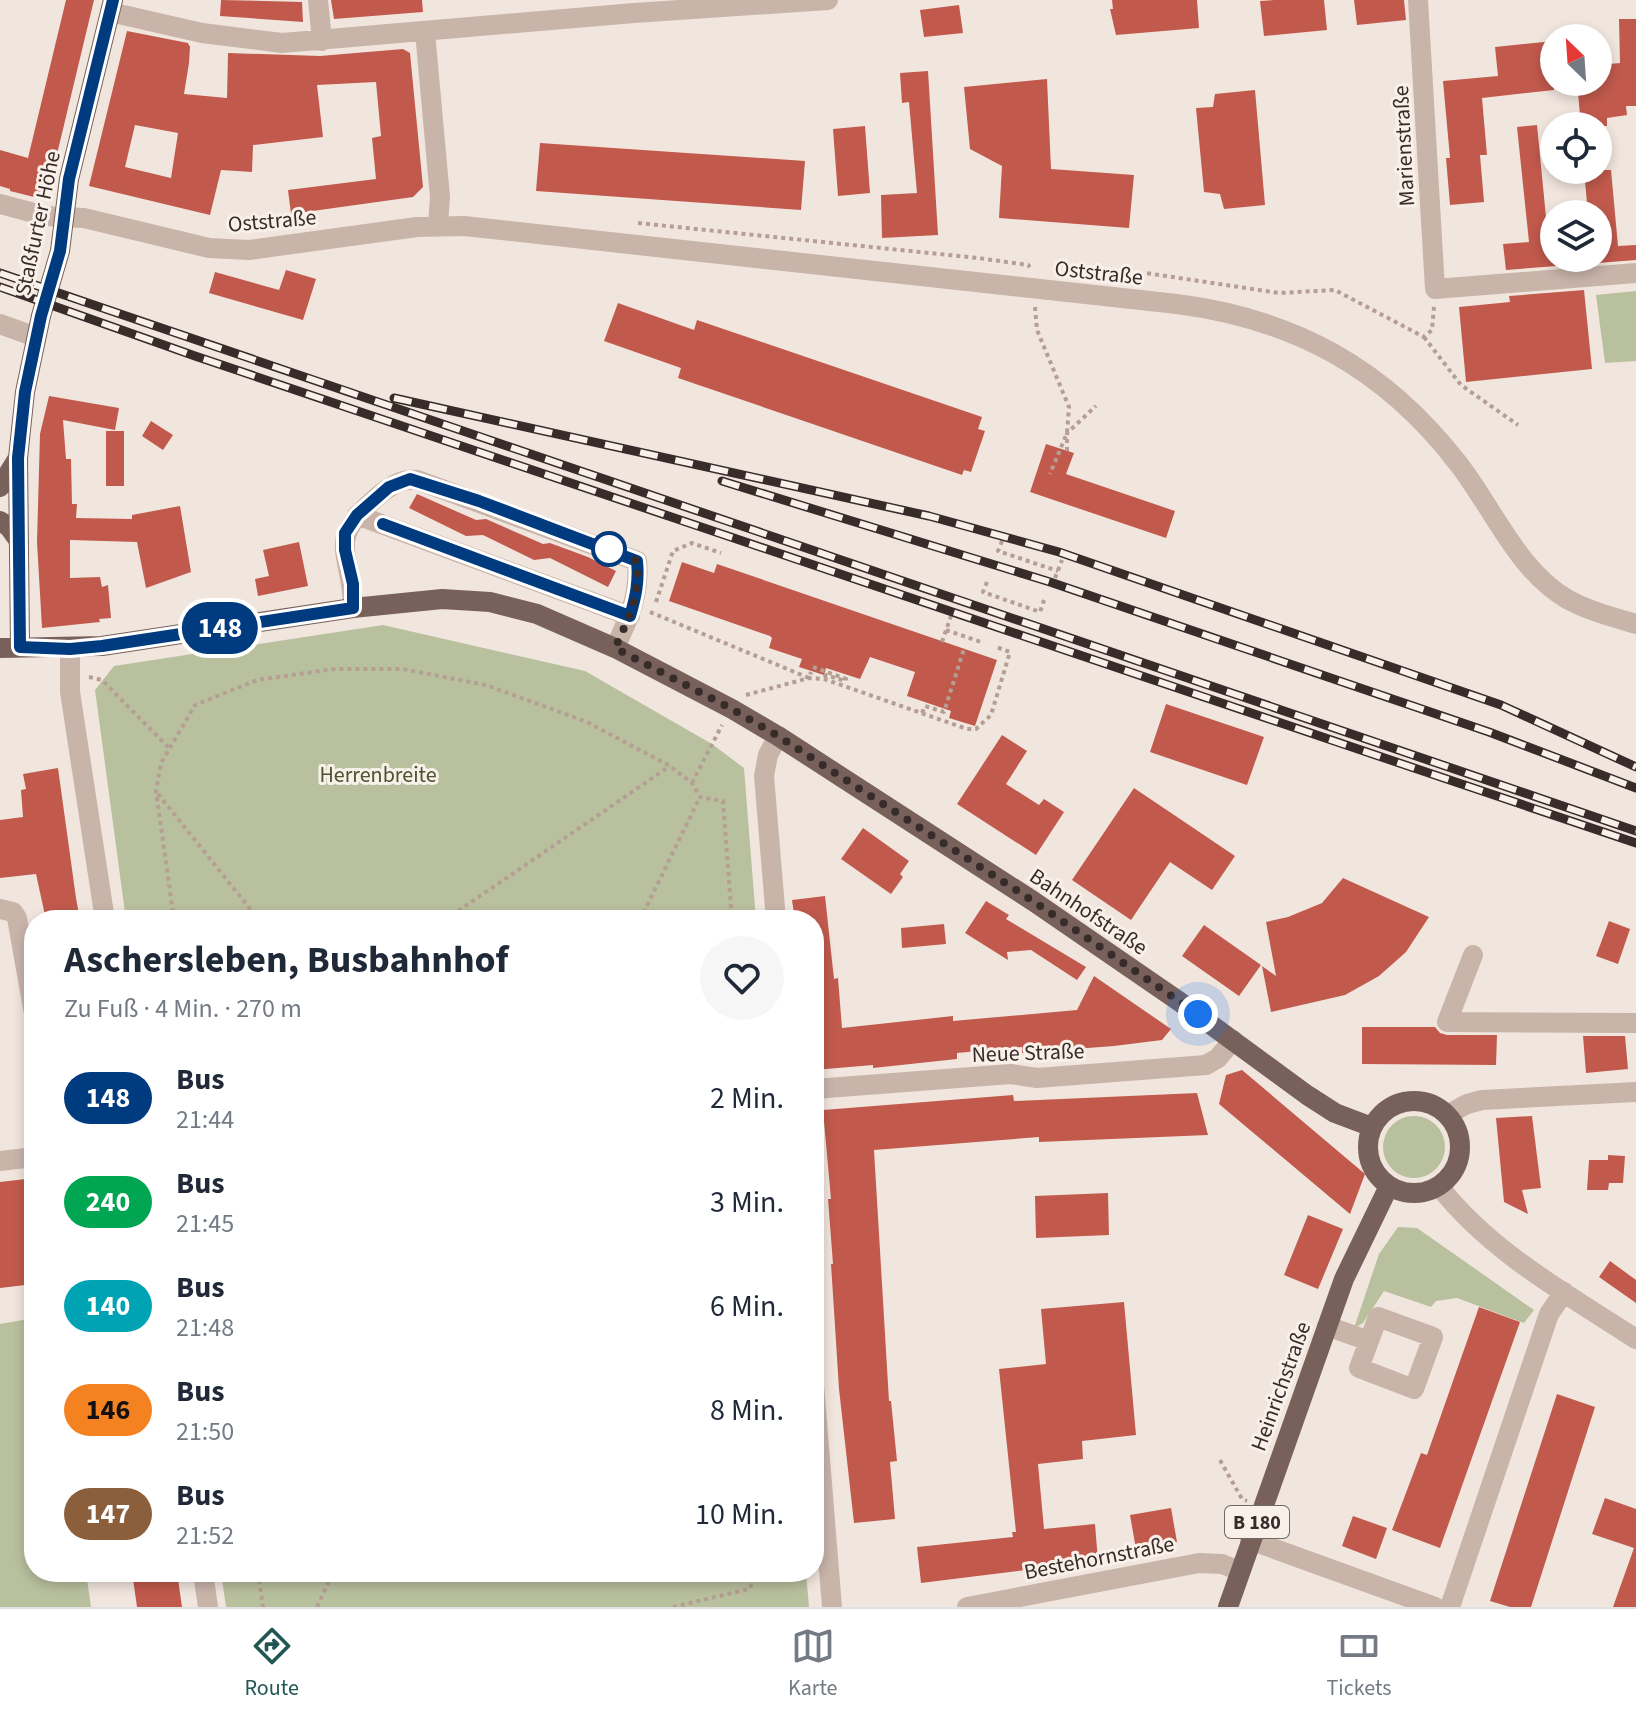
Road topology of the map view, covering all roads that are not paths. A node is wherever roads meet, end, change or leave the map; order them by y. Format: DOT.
graph roads {
  1 [pos="318,0"];
  2 [pos="828,0"];
  3 [pos="1418,0"];
  4 [pos="112,6"];
  5 [pos="425,32"];
  6 [pos="322,41"];
  7 [pos="0,204"];
  8 [pos="64,217"];
  9 [pos="438,225"];
  10 [pos="1636,273"];
  11 [pos="0,324"];
  12 [pos="36,337"];
  13 [pos="18,458"];
  14 [pos="0,487"];
  15 [pos="357,515"];
  16 [pos="0,521"];
  17 [pos="19,541"];
  18 [pos="632,607"];
  19 [pos="353,608"];
  20 [pos="1636,624"];
  21 [pos="10,648"];
  22 [pos="615,648"];
  23 [pos="70,649"];
  24 [pos="778,736"];
  25 [pos="0,909"];
  26 [pos="104,910"];
  27 [pos="775,910"];
  28 [pos="1473,955"];
  29 [pos="24,958"];
  30 [pos="1636,1023"];
  31 [pos="1233,1040"];
  32 [pos="824,1088"];
  33 [pos="1636,1092"];
  34 [pos="1447,1115"];
  35 [pos="1372,1127"];
  36 [pos="24,1158"];
  37 [pos="0,1161"];
  38 [pos="1389,1186"];
  39 [pos="1439,1186"];
  40 [pos="1564,1292"];
  41 [pos="1327,1326"];
  42 [pos="1636,1339"];
  43 [pos="1369,1341"];
  44 [pos="824,1508"];
  45 [pos="1250,1540"];
  46 [pos="1240,1571"];
  47 [pos="204,1582"];
  48 [pos="208,1607"];
  49 [pos="832,1607"];
  50 [pos="967,1607"];
  51 [pos="1228,1607"];
  52 [pos="1435,1607"];
  53 [pos="1450,1607"];
  1 -- 6 [label="street"];
  2 -- 5 [label="street"];
  3 -- 10 [label="street, Marienstraße"];
  4 -- 6 [label="street"];
  4 -- 8 [label="main road, Staßfurter Höhe"];
  5 -- 6 [label="street"];
  5 -- 9 [label="street"];
  7 -- 8 [label="street, Oststraße"];
  8 -- 9 [label="street, Oststraße"];
  8 -- 12 [label="main road, Staßfurter Höhe"];
  9 -- 20 [label="street, Oststraße"];
  11 -- 12 [label="street"];
  12 -- 13 [label="main road, Staßfurter Höhe"];
  13 -- 14 [label="main road"];
  13 -- 17 [label="main road, Staßfurter Höhe"];
  15 -- 18 [label="street"];
  15 -- 18 [label="street"];
  15 -- 19 [label="street"];
  16 -- 17 [label="main road"];
  17 -- 21 [label="main road, Staßfurter Höhe"];
  18 -- 22 [label="street"];
  19 -- 22 [label="main road"];
  19 -- 23 [label="main road"];
  21 -- 23 [label="main road"];
  22 -- 24 [label="main road"];
  23 -- 26 [label="street"];
  24 -- 27 [label="street"];
  24 -- 31 [label="main road, Bahnhofstraße"];
  25 -- 29 [label="street"];
  28 -- 30 [label="street"];
  31 -- 32 [label="street, Neue Straße"];
  31 -- 35 [label="main road, Bahnhofstraße"];
  33 -- 34 [label="street"];
  34 -- 35 [label="main road"];
  34 -- 39 [label="main road"];
  35 -- 38 [label="main road"];
  36 -- 37 [label="street"];
  38 -- 39 [label="main road"];
  38 -- 41 [label="main road, Heinrichstraße / B 180"];
  39 -- 40 [label="street"];
  40 -- 42 [label="street"];
  40 -- 53 [label="street"];
  41 -- 43 [label="street"];
  41 -- 45 [label="main road, Heinrichstraße / B 180"];
  44 -- 49 [label="street"];
  45 -- 46 [label="main road, Heinrichstraße / B 180"];
  45 -- 52 [label="street"];
  46 -- 50 [label="street, Bestehornstraße"];
  46 -- 51 [label="main road, Heinrichstraße / B 180"];
  47 -- 48 [label="street"];
}
